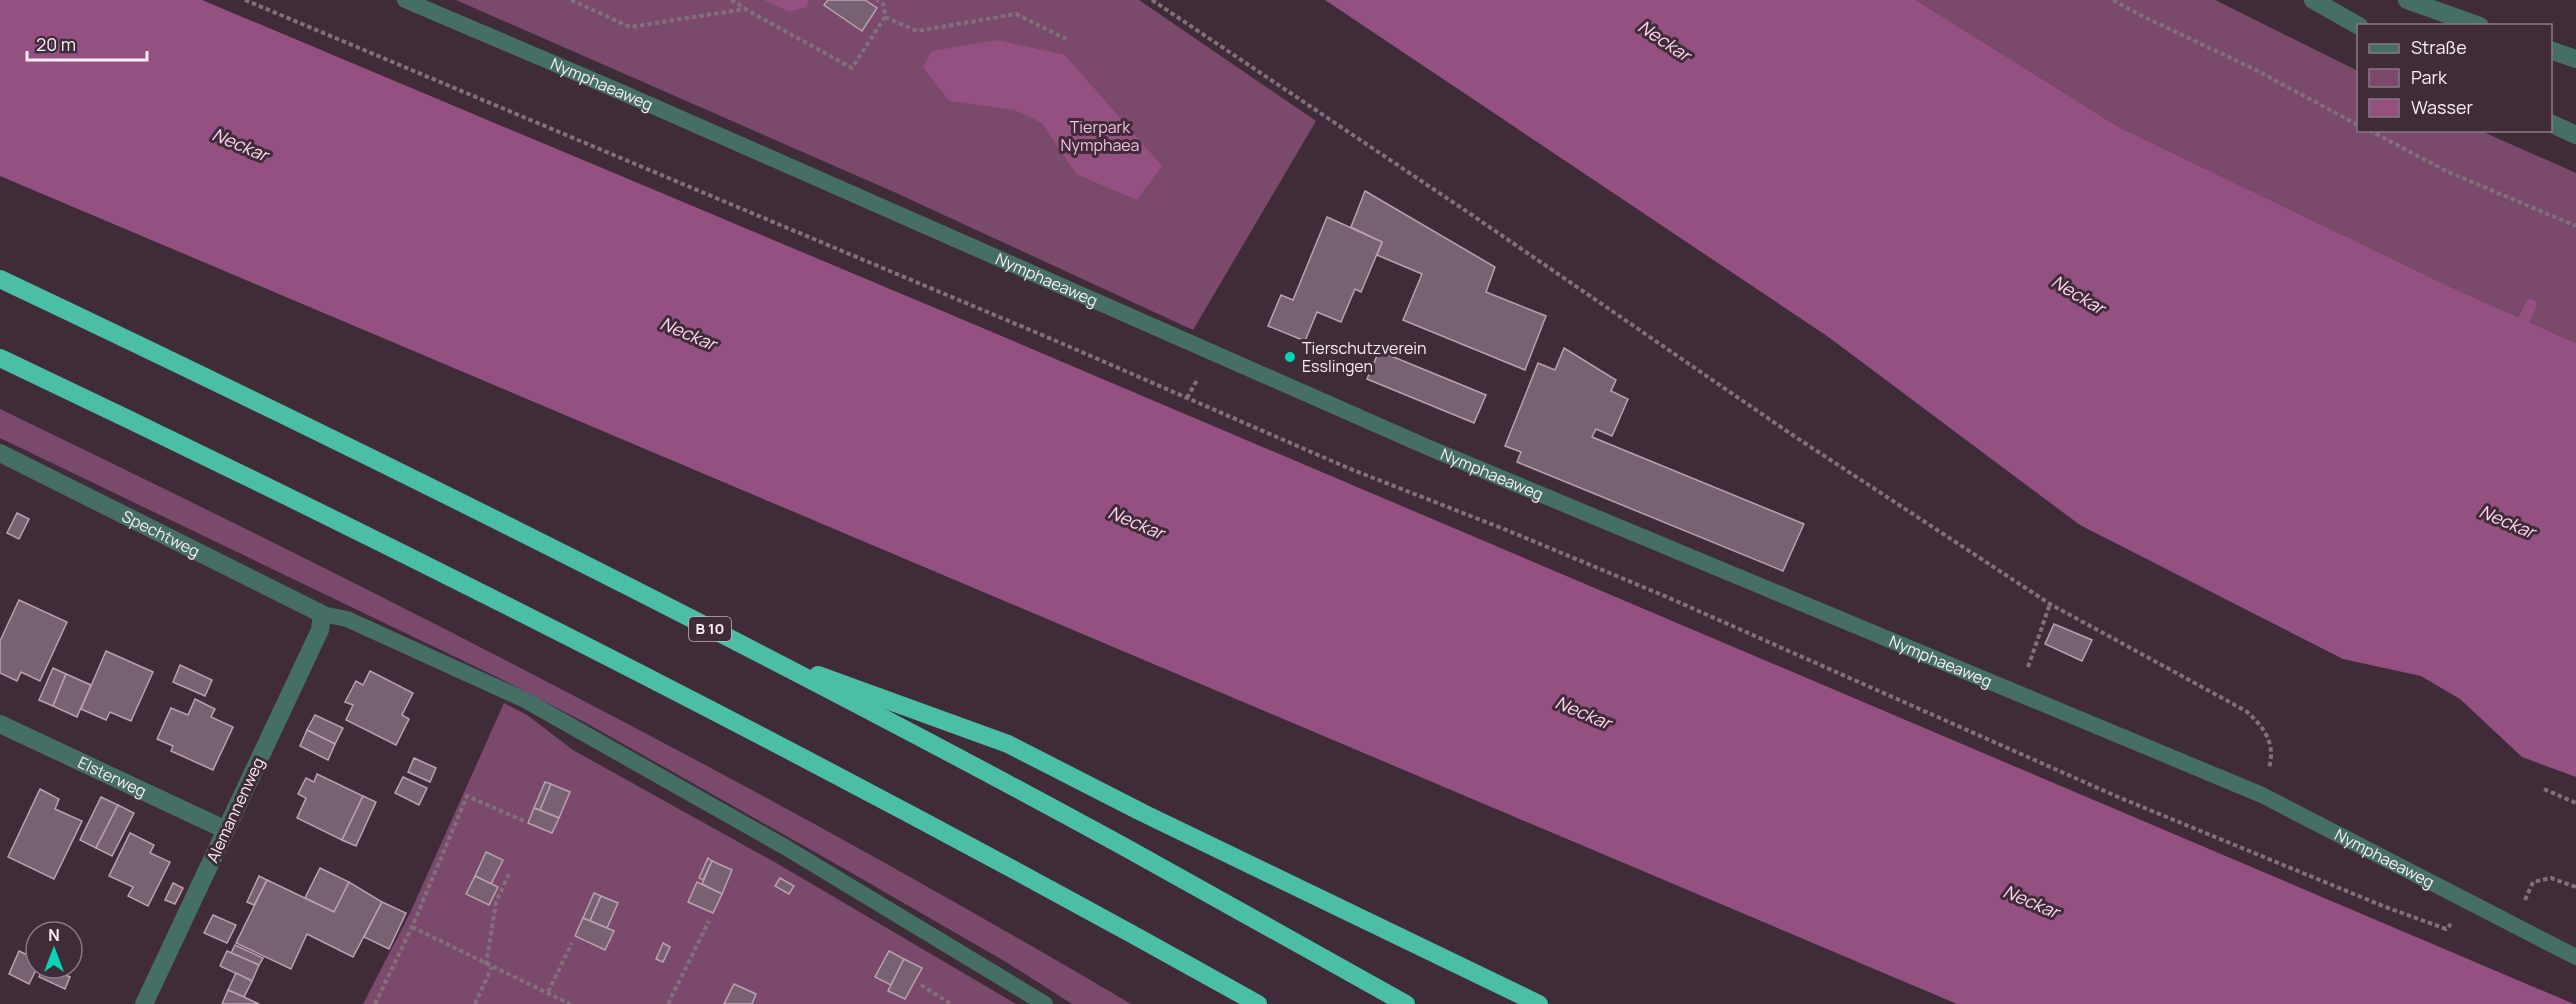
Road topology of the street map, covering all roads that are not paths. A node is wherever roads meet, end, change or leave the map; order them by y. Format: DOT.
graph roads {
  1 [pos="405,0"];
  2 [pos="2313,0"];
  3 [pos="2407,0"];
  4 [pos="2474,24"];
  5 [pos="2357,25"];
  6 [pos="2552,51"];
  7 [pos="2576,59"];
  8 [pos="2552,124"];
  9 [pos="2576,135"];
  10 [pos="0,279"];
  11 [pos="0,358"];
  12 [pos="0,453"];
  13 [pos="322,614"];
  14 [pos="752,650"];
  15 [pos="0,724"];
  16 [pos="226,830"];
  17 [pos="2576,957"];
  18 [pos="144,1004"];
  19 [pos="1045,1004"];
  20 [pos="1258,1004"];
  21 [pos="1406,1004"];
  22 [pos="1539,1004"];
  1 -- 17 [label="lane, Nymphaeaweg"];
  2 -- 5 [label="street"];
  3 -- 4 [label="street"];
  6 -- 7 [label="street"];
  8 -- 9 [label="street"];
  10 -- 14 [label="highway, B 10"];
  11 -- 20 [label="highway"];
  12 -- 13 [label="street, Spechtweg"];
  13 -- 16 [label="street, Alemannenweg"];
  13 -- 19 [label="lane"];
  14 -- 21 [label="highway, B 10"];
  14 -- 22 [label="highway"];
  15 -- 16 [label="street, Elsterweg"];
  16 -- 18 [label="street, Alemannenweg"];
}
